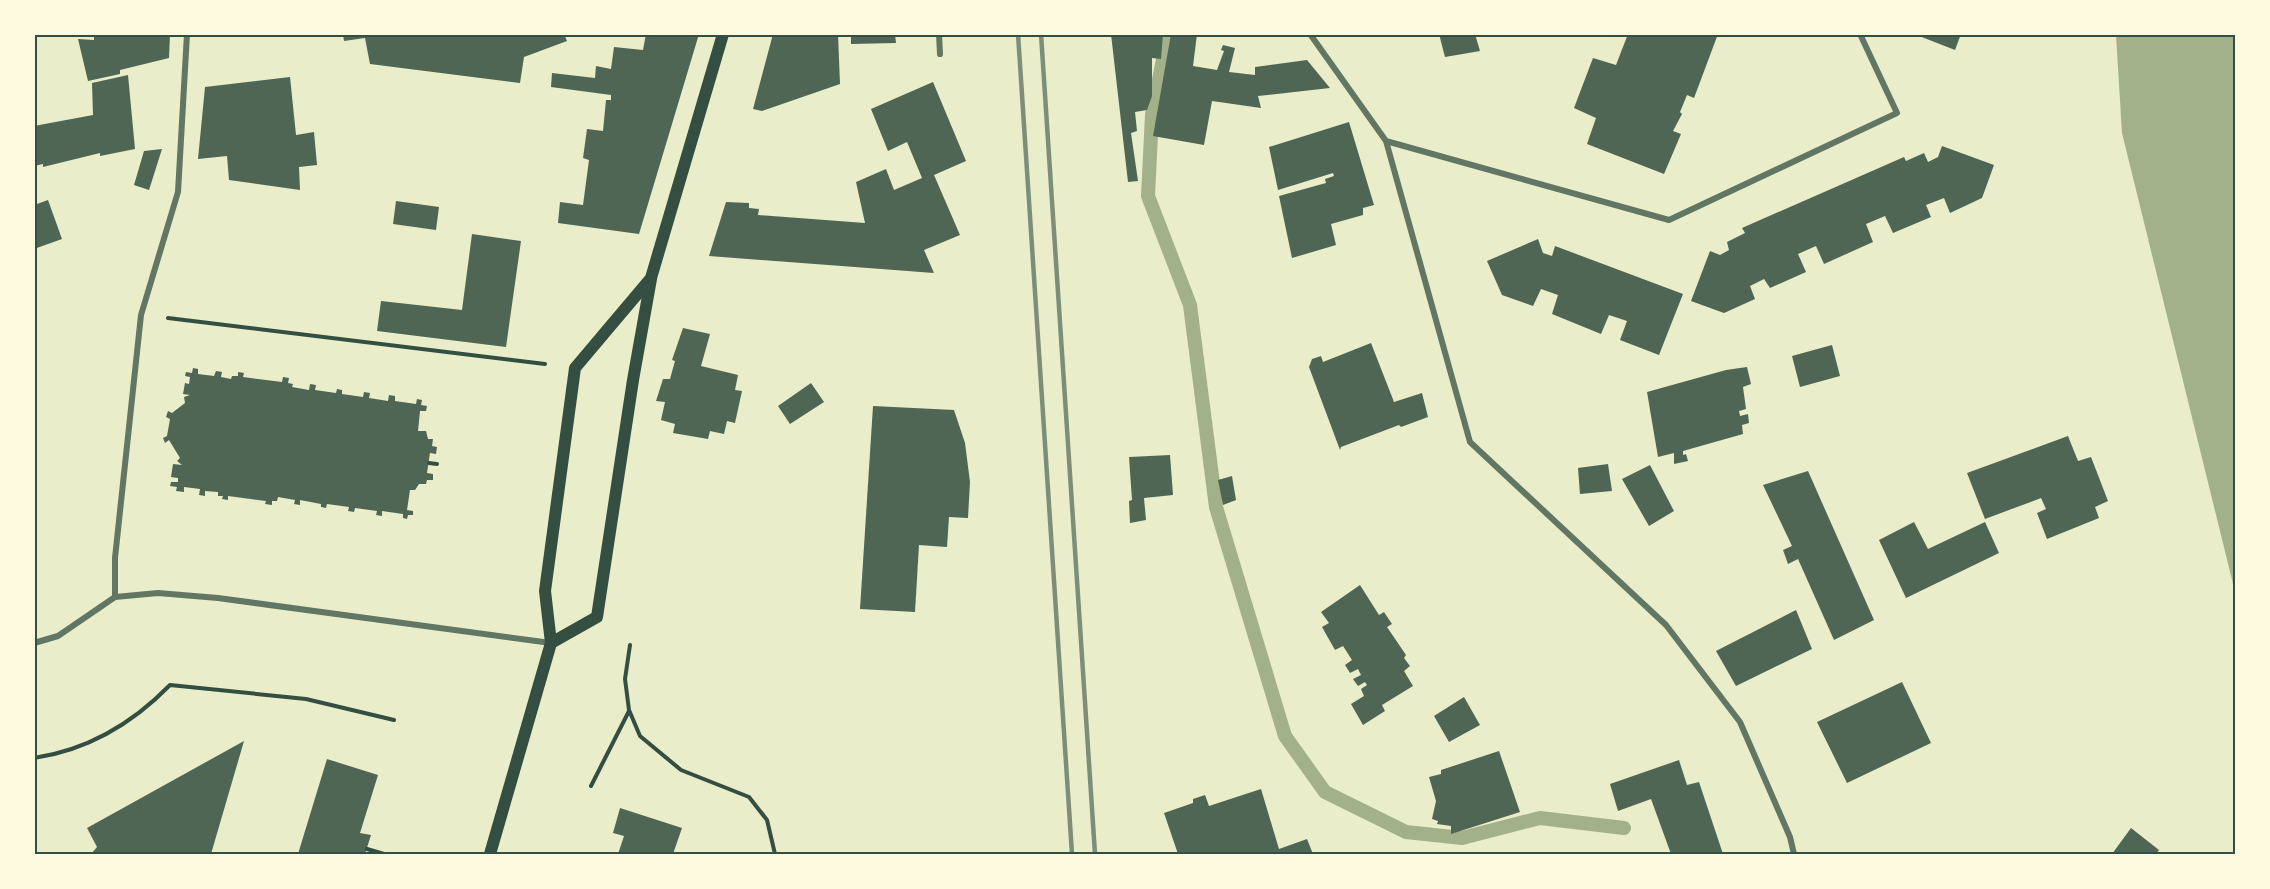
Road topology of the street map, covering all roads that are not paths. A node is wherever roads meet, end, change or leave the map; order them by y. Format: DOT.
graph roads {
  1 [pos="187,34"];
  2 [pos="723,34"];
  3 [pos="939,34"];
  4 [pos="1310,34"];
  5 [pos="1860,34"];
  6 [pos="940,54"];
  7 [pos="1386,141"];
  8 [pos="651,278"];
  9 [pos="115,597"];
  10 [pos="34,642"];
  11 [pos="551,643"];
  12 [pos="490,855"];
  13 [pos="1794,855"];
  1 -- 9 [label="street"];
  2 -- 8 [label="main road"];
  3 -- 6 [label="street"];
  4 -- 7 [label="street"];
  5 -- 7 [label="street"];
  7 -- 13 [label="street"];
  8 -- 11 [label="main road"];
  8 -- 11 [label="main road"];
  9 -- 10 [label="street"];
  9 -- 11 [label="street"];
  11 -- 12 [label="main road"];
}
